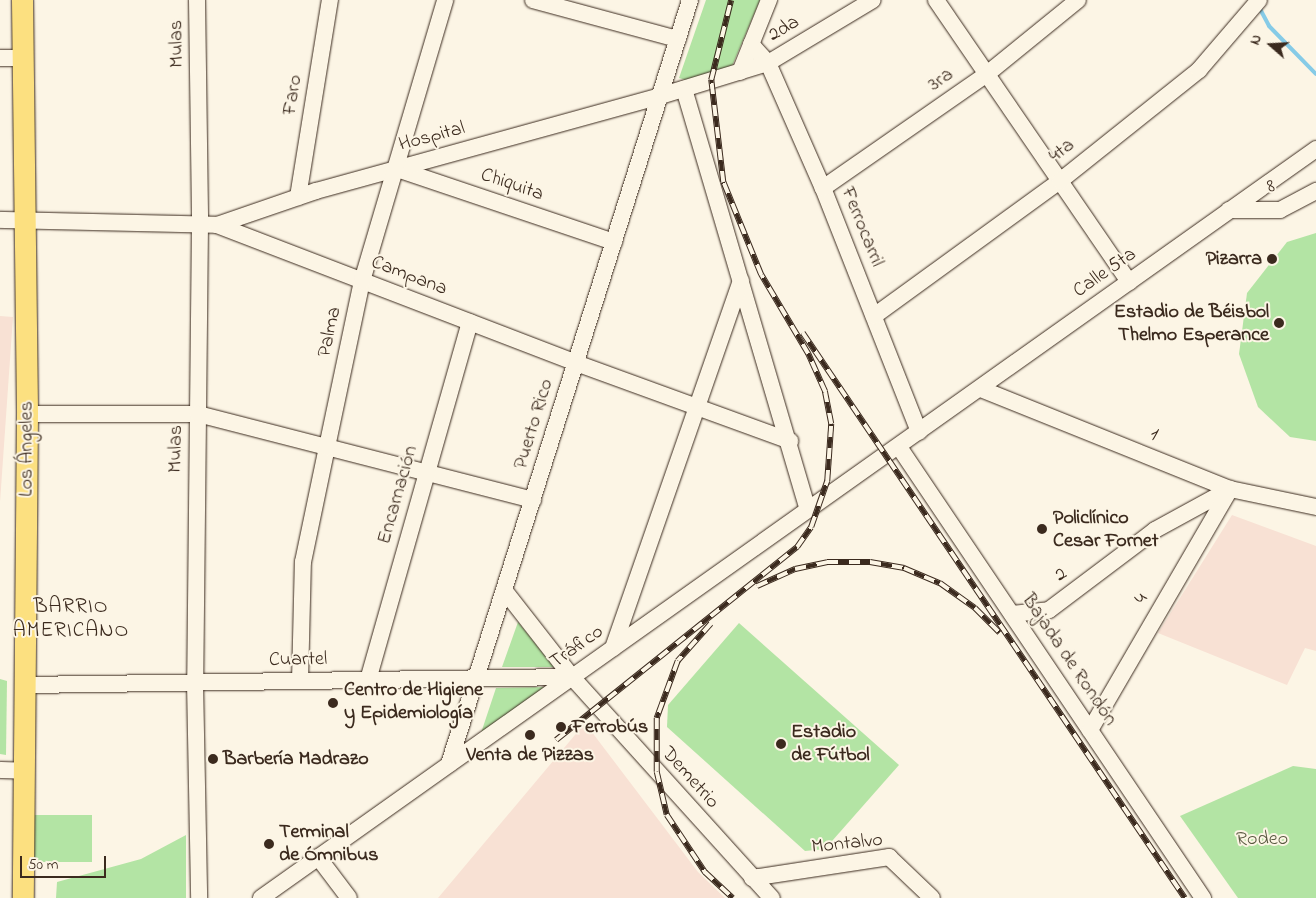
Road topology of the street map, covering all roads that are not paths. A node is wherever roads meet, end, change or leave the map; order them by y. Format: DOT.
graph roads {
  1 [pos="22,0"];
  2 [pos="197,0"];
  3 [pos="330,0"];
  4 [pos="445,0"];
  5 [pos="533,0"];
  6 [pos="690,0"];
  7 [pos="769,0"];
  8 [pos="873,0"];
  9 [pos="936,0"];
  10 [pos="1078,0"];
  11 [pos="1255,6"];
  12 [pos="678,39"];
  13 [pos="751,44"];
  14 [pos="0,58"];
  15 [pos="23,58"];
  16 [pos="768,63"];
  17 [pos="740,72"];
  18 [pos="986,74"];
  19 [pos="684,89"];
  20 [pos="660,96"];
  21 [pos="1316,149"];
  22 [pos="397,169"];
  23 [pos="1060,181"];
  24 [pos="823,188"];
  25 [pos="1316,191"];
  26 [pos="298,197"];
  27 [pos="1230,210"];
  28 [pos="0,220"];
  29 [pos="27,221"];
  30 [pos="200,224"];
  31 [pos="217,225"];
  32 [pos="614,242"];
  33 [pos="362,281"];
  34 [pos="741,281"];
  35 [pos="1129,282"];
  36 [pos="874,316"];
  37 [pos="470,322"];
  38 [pos="576,363"];
  39 [pos="980,388"];
  40 [pos="698,407"];
  41 [pos="27,414"];
  42 [pos="198,414"];
  43 [pos="919,432"];
  44 [pos="790,441"];
  45 [pos="327,447"];
  46 [pos="899,447"];
  47 [pos="427,473"];
  48 [pos="1230,489"];
  49 [pos="533,500"];
  50 [pos="1316,507"];
  51 [pos="808,509"];
  52 [pos="504,590"];
  53 [pos="1012,614"];
  54 [pos="613,648"];
  55 [pos="572,677"];
  56 [pos="476,678"];
  57 [pos="368,680"];
  58 [pos="300,681"];
  59 [pos="195,682"];
  60 [pos="25,685"];
  61 [pos="1090,730"];
  62 [pos="449,764"];
  63 [pos="0,770"];
  64 [pos="24,771"];
  65 [pos="318,857"];
  66 [pos="752,878"];
  67 [pos="23,898"];
  68 [pos="199,898"];
  69 [pos="261,898"];
  70 [pos="348,898"];
  71 [pos="772,898"];
  72 [pos="932,898"];
  73 [pos="1203,898"];
  1 -- 15 [label="main road, Los Ángeles"];
  2 -- 30 [label="street, Mulas"];
  3 -- 26 [label="street, Faro"];
  4 -- 22 [label="street, Palma"];
  5 -- 12 [label="street"];
  6 -- 12 [label="street, Puerto Rico"];
  7 -- 13 [label="street"];
  8 -- 16 [label="street, 2da"];
  9 -- 18 [label="street"];
  10 -- 18 [label="street, 3ra"];
  11 -- 23 [label="street, 4ta"];
  12 -- 20 [label="street, Puerto Rico"];
  13 -- 16 [label="street, Ferrocarril"];
  13 -- 17 [label="street"];
  14 -- 15 [label="street"];
  15 -- 29 [label="main road, Los Ángeles"];
  16 -- 17 [label="street, 2da"];
  16 -- 24 [label="street, Ferrocarril"];
  17 -- 19 [label="street"];
  18 -- 23 [label="street"];
  18 -- 24 [label="street, 3ra"];
  19 -- 20 [label="street"];
  19 -- 34 [label="street"];
  20 -- 22 [label="street, Hospital"];
  20 -- 32 [label="street, Puerto Rico"];
  21 -- 27 [label="street, Calle 5ta"];
  22 -- 26 [label="street, Hospital"];
  22 -- 32 [label="street, Chiquita"];
  22 -- 33 [label="street, Palma"];
  23 -- 35 [label="street"];
  23 -- 36 [label="street, 4ta"];
  24 -- 36 [label="street, Ferrocarril"];
  25 -- 27 [label="street, 8"];
  26 -- 31 [label="street, Hospital"];
  27 -- 35 [label="street, Calle 5ta"];
  28 -- 29 [label="street, Campana"];
  29 -- 30 [label="street, Campana"];
  29 -- 41 [label="main road, Los Ángeles"];
  30 -- 31 [label="street, Campana"];
  30 -- 42 [label="street, Mulas"];
  31 -- 33 [label="street, Campana"];
  32 -- 38 [label="street, Puerto Rico"];
  33 -- 37 [label="street, Campana"];
  33 -- 45 [label="street, Palma"];
  34 -- 40 [label="street"];
  34 -- 44 [label="street"];
  35 -- 39 [label="street, Calle 5ta"];
  36 -- 43 [label="street, Ferrocarril"];
  37 -- 38 [label="street, Campana"];
  37 -- 47 [label="street, Encarnación"];
  38 -- 40 [label="street, Campana"];
  38 -- 49 [label="street, Puerto Rico"];
  39 -- 43 [label="street, Calle 5ta"];
  39 -- 48 [label="street, 1"];
  40 -- 44 [label="street, Campana"];
  40 -- 54 [label="street"];
  41 -- 42 [label="street"];
  41 -- 60 [label="main road, Los Ángeles"];
  42 -- 45 [label="street"];
  42 -- 59 [label="street, Mulas"];
  43 -- 46 [label="street, Tráfico"];
  44 -- 51 [label="street"];
  45 -- 47 [label="street"];
  45 -- 58 [label="street, Palma"];
  46 -- 51 [label="street, Tráfico"];
  46 -- 53 [label="street, Bajada de Rondón"];
  47 -- 49 [label="street"];
  47 -- 57 [label="street, Encarnación"];
  48 -- 50 [label="street, 1"];
  48 -- 53 [label="street, 2"];
  48 -- 61 [label="street, 4"];
  49 -- 52 [label="street, Puerto Rico"];
  51 -- 54 [label="street, Tráfico"];
  52 -- 55 [label="street, Demetrio"];
  52 -- 56 [label="street, Puerto Rico"];
  53 -- 61 [label="street, Bajada de Rondón"];
  54 -- 55 [label="street, Tráfico"];
  55 -- 56 [label="street, Cuartel"];
  55 -- 62 [label="street, Tráfico"];
  55 -- 66 [label="street, Demetrio"];
  56 -- 57 [label="street, Cuartel"];
  56 -- 62 [label="street, Puerto Rico"];
  57 -- 58 [label="street, Cuartel"];
  58 -- 59 [label="street, Cuartel"];
  59 -- 60 [label="street, Cuartel"];
  59 -- 68 [label="street, Mulas"];
  60 -- 64 [label="main road, Los Ángeles"];
  61 -- 73 [label="street, Bajada de Rondón"];
  62 -- 65 [label="street, Tráfico"];
  63 -- 64 [label="street"];
  64 -- 67 [label="main road, Los Ángeles"];
  65 -- 69 [label="street, Tráfico"];
  65 -- 70 [label="street"];
  66 -- 71 [label="street, Demetrio"];
  66 -- 72 [label="street, Montalvo"];
}
